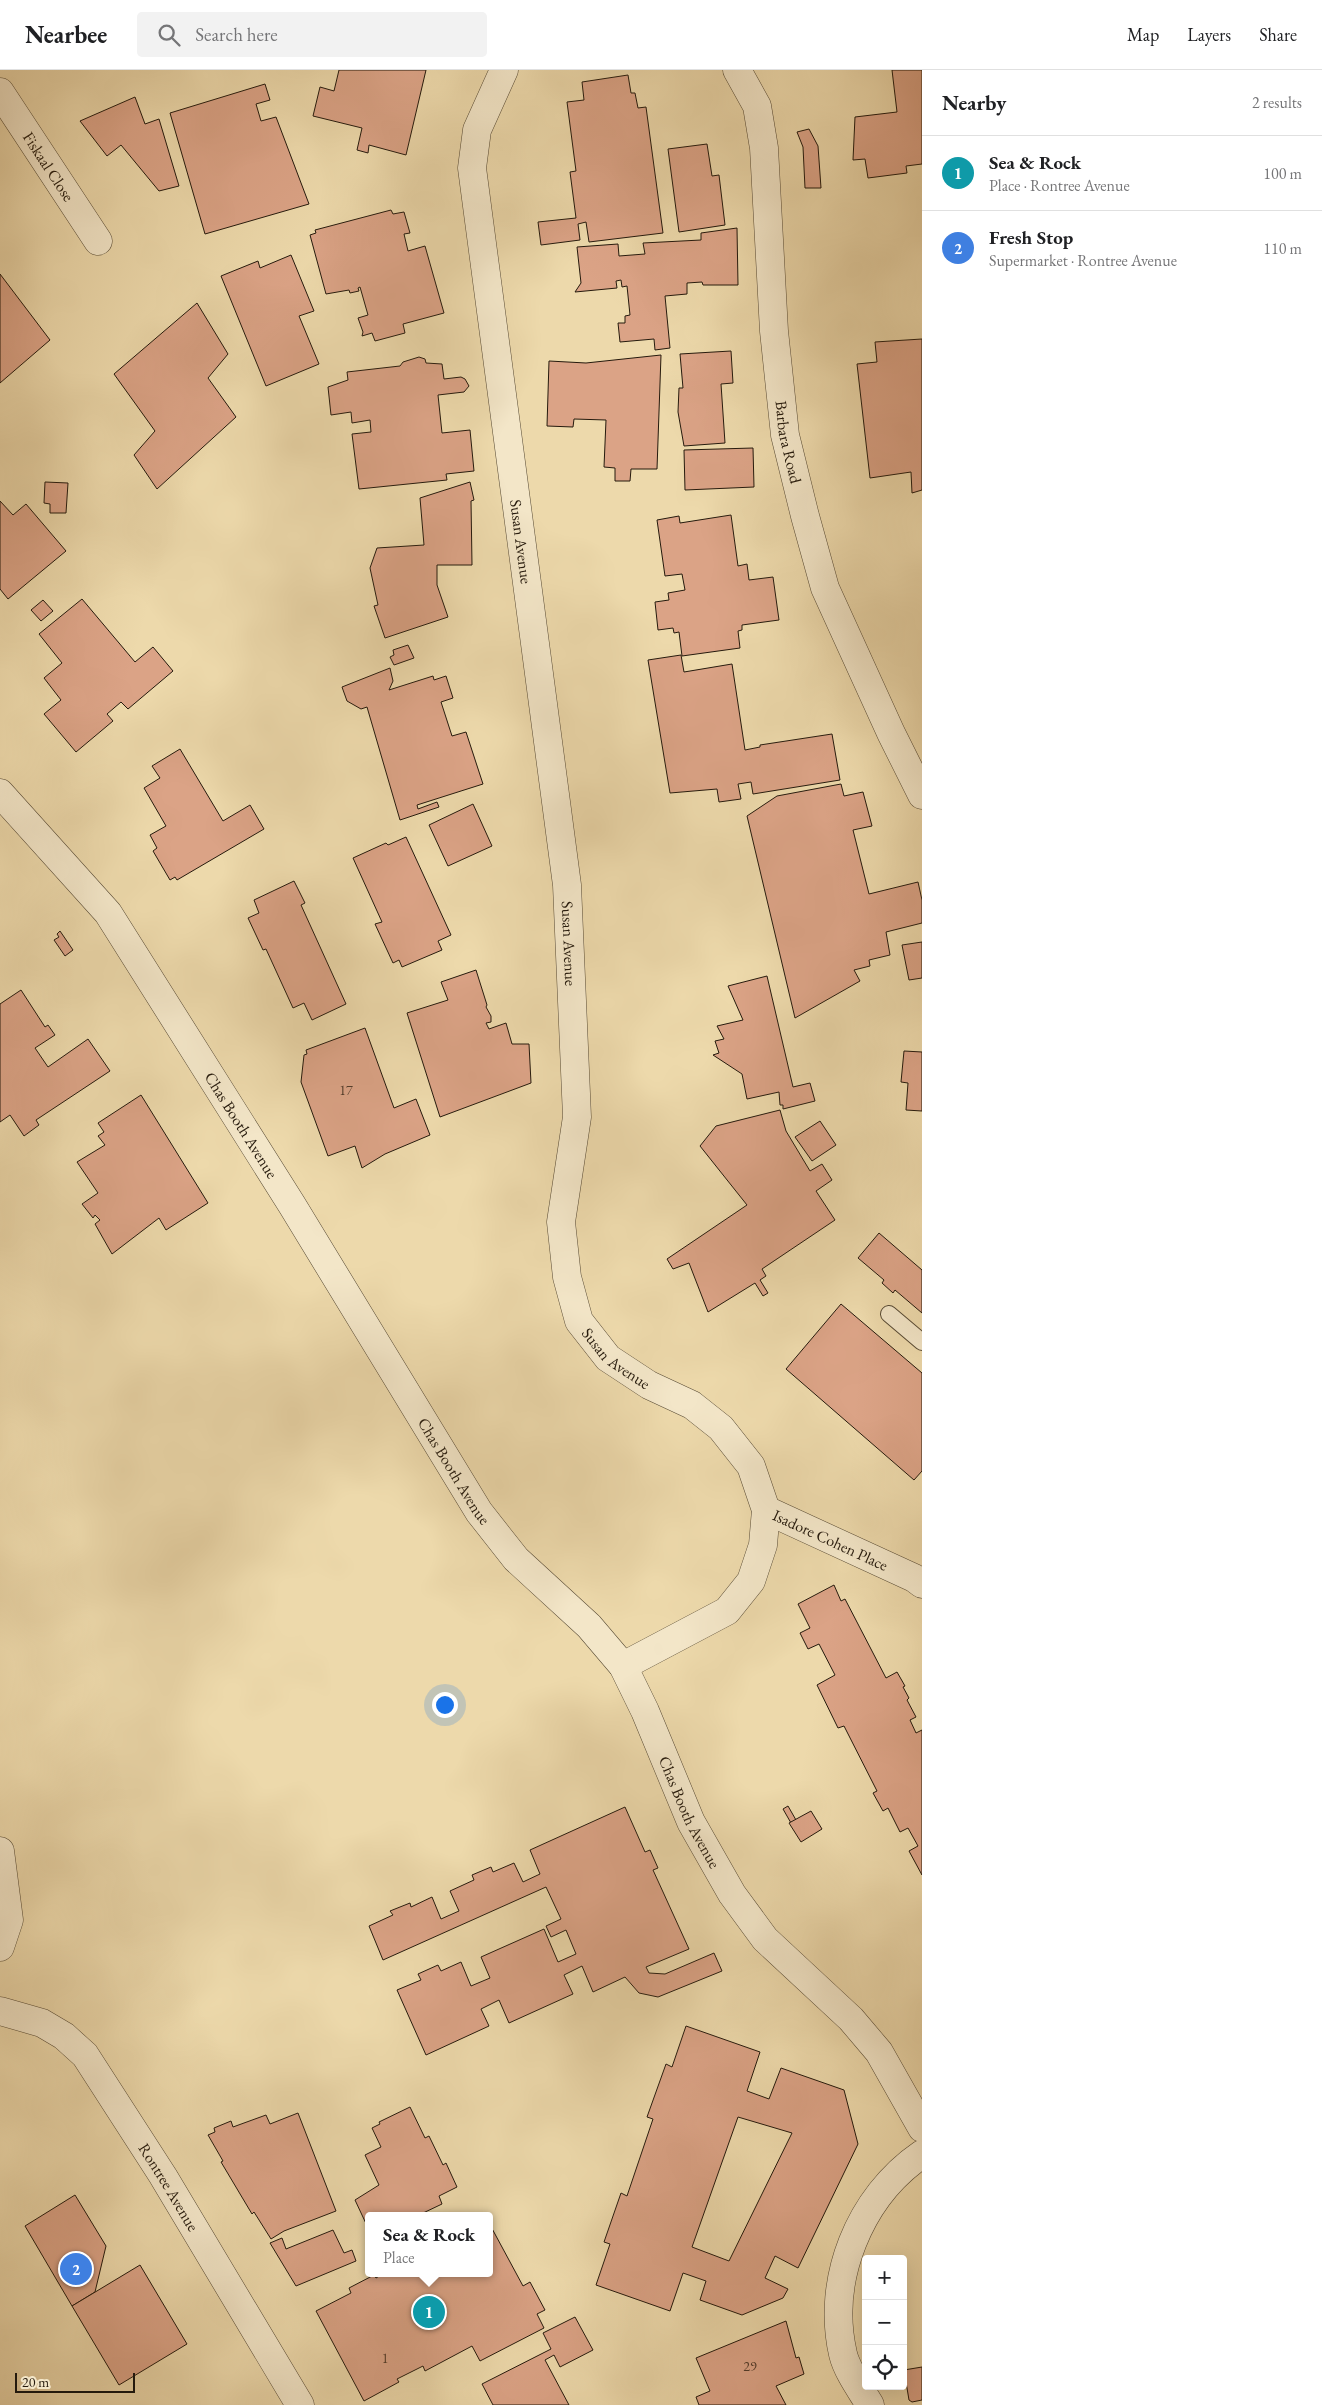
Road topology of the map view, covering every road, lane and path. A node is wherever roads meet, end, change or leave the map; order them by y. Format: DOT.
graph roads {
  1 [pos="504,70"];
  2 [pos="737,70"];
  3 [pos="0,92"];
  4 [pos="98,241"];
  5 [pos="0,793"];
  6 [pos="922,795"];
  7 [pos="889,1314"];
  8 [pos="922,1342"];
  9 [pos="766,1510"];
  10 [pos="922,1584"];
  11 [pos="624,1666"];
  12 [pos="0,1851"];
  13 [pos="0,1947"];
  14 [pos="0,2011"];
  15 [pos="922,2128"];
  16 [pos="922,2154"];
  17 [pos="300,2405"];
  18 [pos="870,2405"];
  1 -- 9 [label="street, Susan Avenue"];
  2 -- 6 [label="street, Barbara Road"];
  3 -- 4 [label="street, Fiskaal Close"];
  5 -- 11 [label="street, Chas Booth Avenue"];
  7 -- 8 [label="lane"];
  9 -- 10 [label="street, Isadore Cohen Place"];
  9 -- 11 [label="street, Susan Avenue"];
  11 -- 15 [label="street, Chas Booth Avenue"];
  12 -- 13 [label="street"];
  14 -- 17 [label="street, Rontree Avenue"];
  16 -- 18 [label="street"];
}
